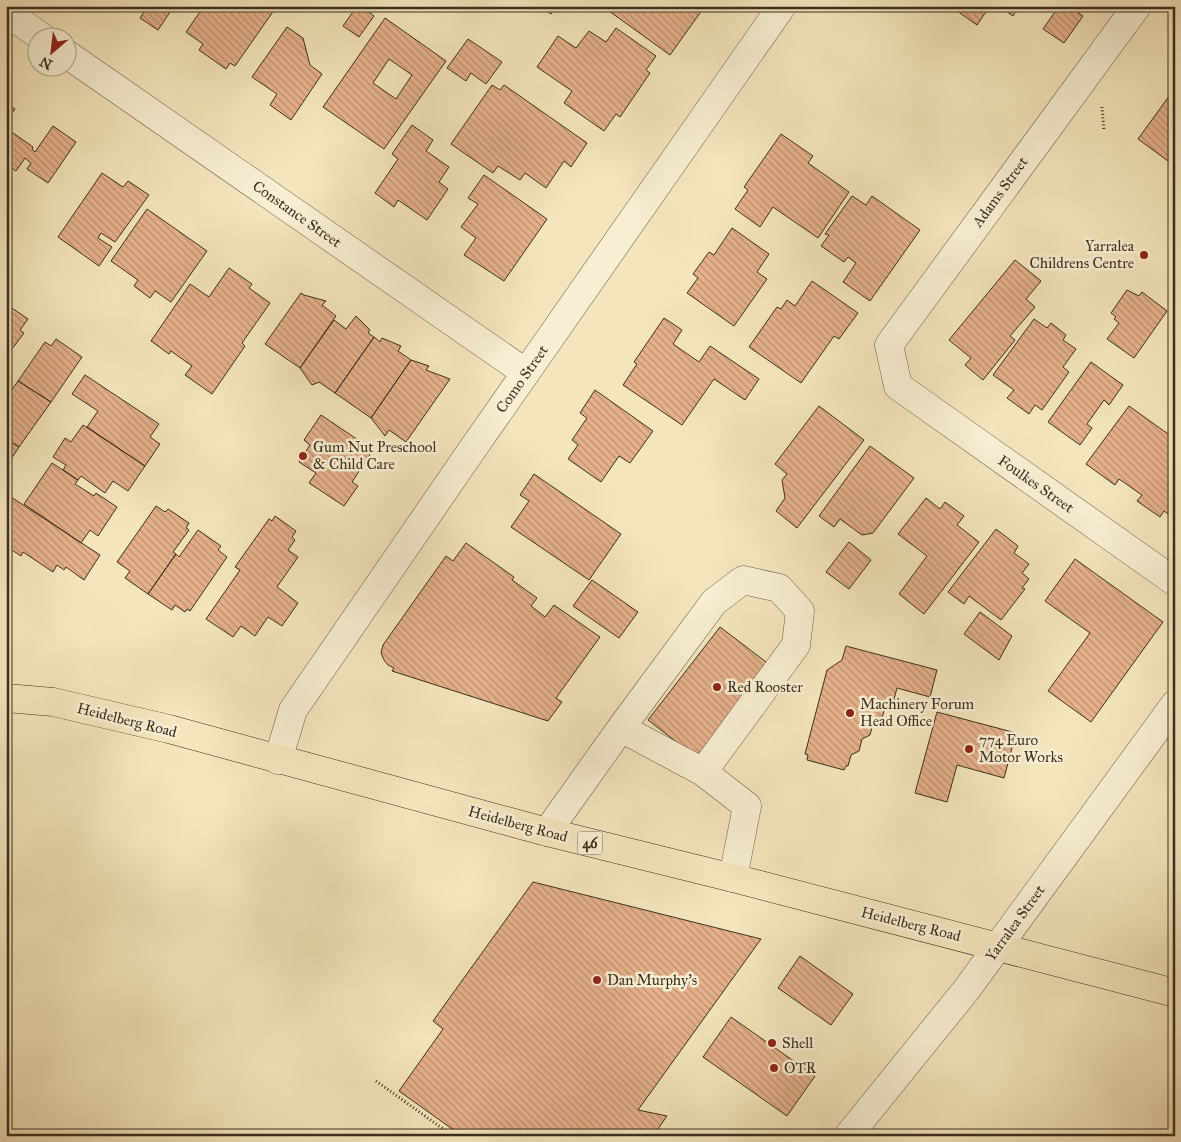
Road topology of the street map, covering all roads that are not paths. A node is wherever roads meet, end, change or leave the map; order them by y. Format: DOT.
graph roads {
  1 [pos="782,6"];
  2 [pos="1137,6"];
  3 [pos="6,12"];
  4 [pos="29,28"];
  5 [pos="78,62"];
  6 [pos="526,373"];
  7 [pos="898,386"];
  8 [pos="1175,582"];
  9 [pos="6,698"];
  10 [pos="1175,704"];
  11 [pos="621,728"];
  12 [pos="278,760"];
  13 [pos="703,772"];
  14 [pos="547,832"];
  15 [pos="733,878"];
  16 [pos="998,947"];
  17 [pos="1175,993"];
  18 [pos="858,1133"];
  1 -- 6 [label="street, Como Street"];
  2 -- 7 [label="street, Adams Street"];
  3 -- 4 [label="street"];
  5 -- 6 [label="street, Constance Street"];
  6 -- 12 [label="street, Como Street"];
  7 -- 8 [label="street, Foulkes Street"];
  9 -- 12 [label="main road, Heidelberg Road / 46"];
  10 -- 16 [label="street, Yarralea Street"];
  11 -- 13 [label="street"];
  11 -- 13 [label="street"];
  11 -- 14 [label="street"];
  12 -- 14 [label="main road, Heidelberg Road / 46"];
  13 -- 15 [label="street"];
  14 -- 15 [label="main road, Heidelberg Road / 46"];
  15 -- 16 [label="main road, Heidelberg Road / 46"];
  16 -- 17 [label="main road, Heidelberg Road / 46"];
  16 -- 18 [label="street, Yarralea Street"];
}
